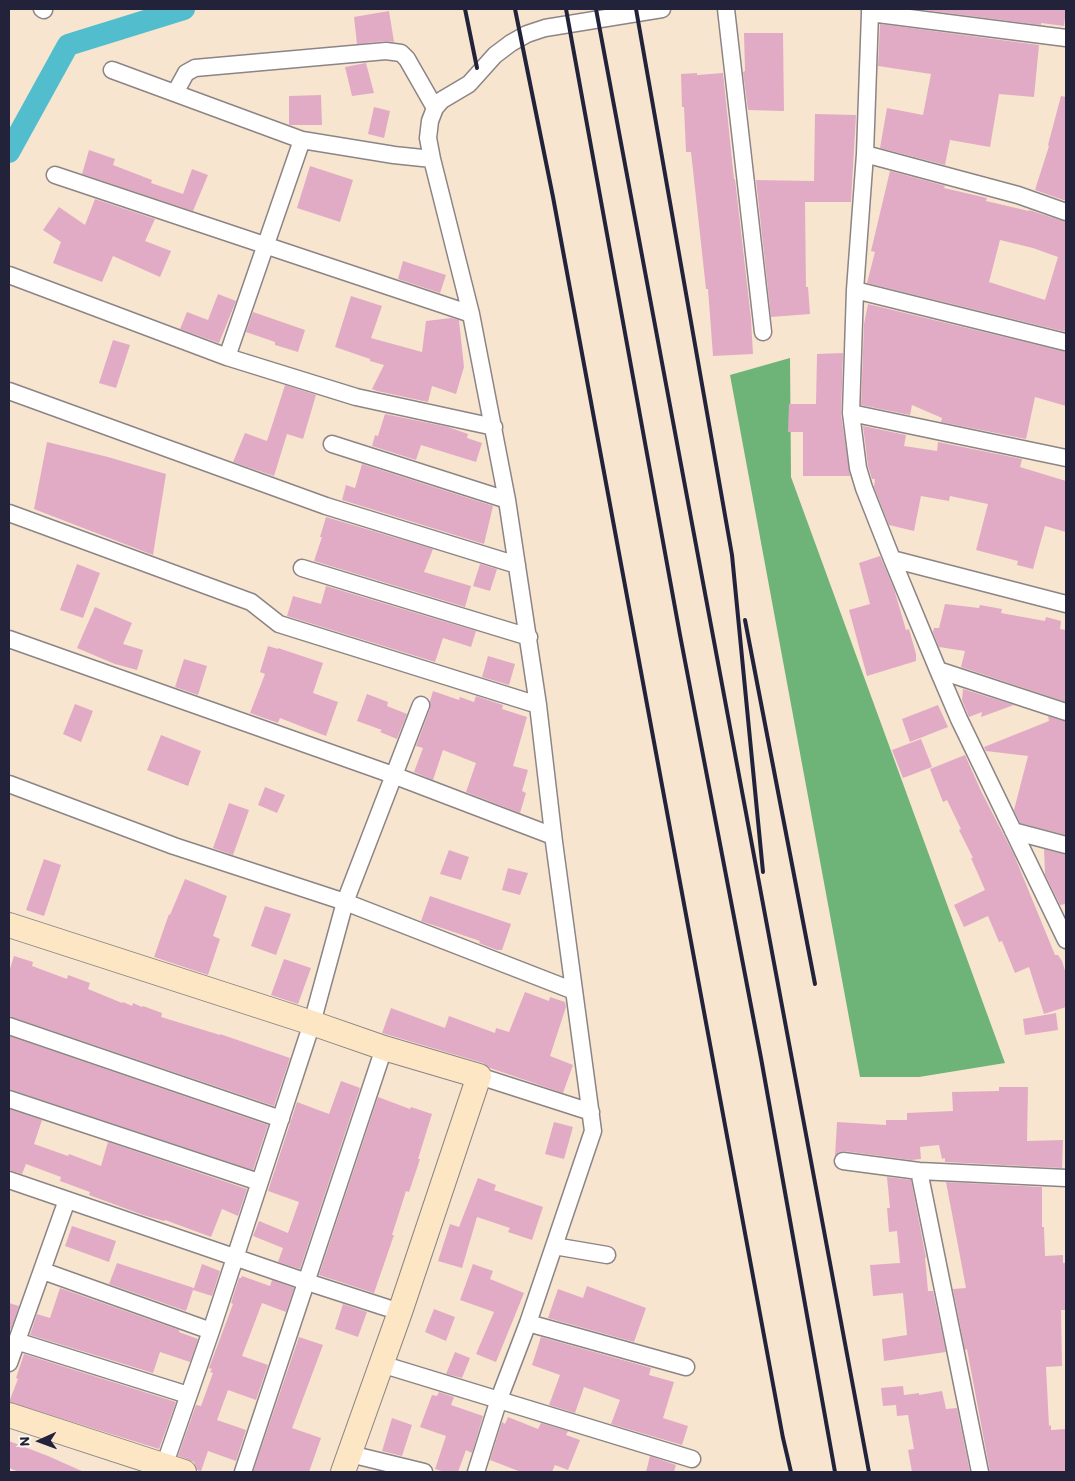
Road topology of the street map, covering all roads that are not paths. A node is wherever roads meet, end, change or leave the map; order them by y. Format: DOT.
graph roads {
  1 [pos="662,9"];
  2 [pos="726,9"];
  3 [pos="870,11"];
  4 [pos="1066,38"];
  5 [pos="112,70"];
  6 [pos="175,93"];
  7 [pos="435,108"];
  8 [pos="302,140"];
  9 [pos="864,154"];
  10 [pos="432,159"];
  11 [pos="55,175"];
  12 [pos="1066,212"];
  13 [pos="266,247"];
  14 [pos="9,275"];
  15 [pos="855,290"];
  16 [pos="472,314"];
  17 [pos="763,332"];
  18 [pos="1064,342"];
  19 [pos="227,357"];
  20 [pos="9,391"];
  21 [pos="851,413"];
  22 [pos="494,427"];
  23 [pos="332,444"];
  24 [pos="1066,458"];
  25 [pos="507,500"];
  26 [pos="9,513"];
  27 [pos="892,559"];
  28 [pos="518,565"];
  29 [pos="302,568"];
  30 [pos="1066,604"];
  31 [pos="529,637"];
  32 [pos="9,639"];
  33 [pos="938,670"];
  34 [pos="421,705"];
  35 [pos="538,705"];
  36 [pos="1066,712"];
  37 [pos="394,775"];
  38 [pos="9,784"];
  39 [pos="1013,831"];
  40 [pos="553,836"];
  41 [pos="1066,845"];
  42 [pos="345,902"];
  43 [pos="9,926"];
  44 [pos="1066,940"];
  45 [pos="574,991"];
  46 [pos="312,1023"];
  47 [pos="9,1026"];
  48 [pos="384,1048"];
  49 [pos="479,1076"];
  50 [pos="9,1098"];
  51 [pos="591,1112"];
  52 [pos="281,1119"];
  53 [pos="842,1161"];
  54 [pos="918,1171"];
  55 [pos="1066,1178"];
  56 [pos="9,1180"];
  57 [pos="259,1182"];
  58 [pos="68,1200"];
  59 [pos="554,1246"];
  60 [pos="607,1255"];
  61 [pos="235,1256"];
  62 [pos="43,1271"];
  63 [pos="307,1282"];
  64 [pos="400,1312"];
  65 [pos="528,1323"];
  66 [pos="211,1331"];
  67 [pos="16,1341"];
  68 [pos="9,1363"];
  69 [pos="381,1364"];
  70 [pos="686,1367"];
  71 [pos="188,1395"];
  72 [pos="499,1399"];
  73 [pos="9,1414"];
  74 [pos="692,1459"];
  75 [pos="346,1463"];
  76 [pos="170,1470"];
  77 [pos="243,1472"];
  78 [pos="424,1472"];
  79 [pos="476,1472"];
  80 [pos="980,1472"];
  1 -- 7 [label="street"];
  2 -- 17 [label="street"];
  3 -- 4 [label="street"];
  3 -- 9 [label="street"];
  5 -- 6 [label="street"];
  6 -- 7 [label="street"];
  6 -- 8 [label="street"];
  7 -- 10 [label="street"];
  8 -- 10 [label="street"];
  8 -- 13 [label="street"];
  9 -- 12 [label="street"];
  9 -- 15 [label="street"];
  10 -- 16 [label="street"];
  11 -- 13 [label="street"];
  13 -- 16 [label="street"];
  13 -- 19 [label="street"];
  14 -- 19 [label="street"];
  15 -- 18 [label="street"];
  15 -- 21 [label="street"];
  16 -- 22 [label="street"];
  19 -- 22 [label="street"];
  20 -- 28 [label="street"];
  21 -- 24 [label="street"];
  21 -- 27 [label="street"];
  22 -- 25 [label="street"];
  23 -- 25 [label="street"];
  25 -- 28 [label="street"];
  26 -- 35 [label="street"];
  27 -- 30 [label="street"];
  27 -- 33 [label="street"];
  28 -- 31 [label="street"];
  29 -- 31 [label="street"];
  31 -- 35 [label="street"];
  32 -- 37 [label="street"];
  33 -- 36 [label="street"];
  33 -- 39 [label="street"];
  34 -- 37 [label="street"];
  35 -- 40 [label="street"];
  37 -- 40 [label="street"];
  37 -- 42 [label="street"];
  38 -- 42 [label="street"];
  39 -- 41 [label="street"];
  39 -- 44 [label="street"];
  40 -- 45 [label="street"];
  42 -- 45 [label="street"];
  42 -- 46 [label="street"];
  43 -- 46 [label="street"];
  45 -- 51 [label="street"];
  46 -- 48 [label="street"];
  46 -- 52 [label="street"];
  47 -- 52 [label="street"];
  48 -- 49 [label="street"];
  48 -- 63 [label="street"];
  49 -- 51 [label="street"];
  49 -- 64 [label="street"];
  50 -- 57 [label="street"];
  51 -- 59 [label="street"];
  52 -- 57 [label="street"];
  53 -- 54 [label="street"];
  54 -- 55 [label="street"];
  54 -- 80 [label="street"];
  56 -- 58 [label="street"];
  57 -- 61 [label="street"];
  58 -- 61 [label="street"];
  58 -- 62 [label="street"];
  59 -- 60 [label="street"];
  59 -- 65 [label="street"];
  61 -- 63 [label="street"];
  61 -- 66 [label="street"];
  62 -- 66 [label="street"];
  62 -- 67 [label="street"];
  63 -- 64 [label="street"];
  63 -- 77 [label="street"];
  64 -- 69 [label="street"];
  65 -- 70 [label="street"];
  65 -- 72 [label="street"];
  66 -- 71 [label="street"];
  67 -- 68 [label="street"];
  67 -- 71 [label="street"];
  69 -- 72 [label="street"];
  69 -- 75 [label="street"];
  71 -- 76 [label="street"];
  72 -- 74 [label="street"];
  72 -- 79 [label="street"];
  73 -- 76 [label="street"];
  75 -- 78 [label="street"];
}
